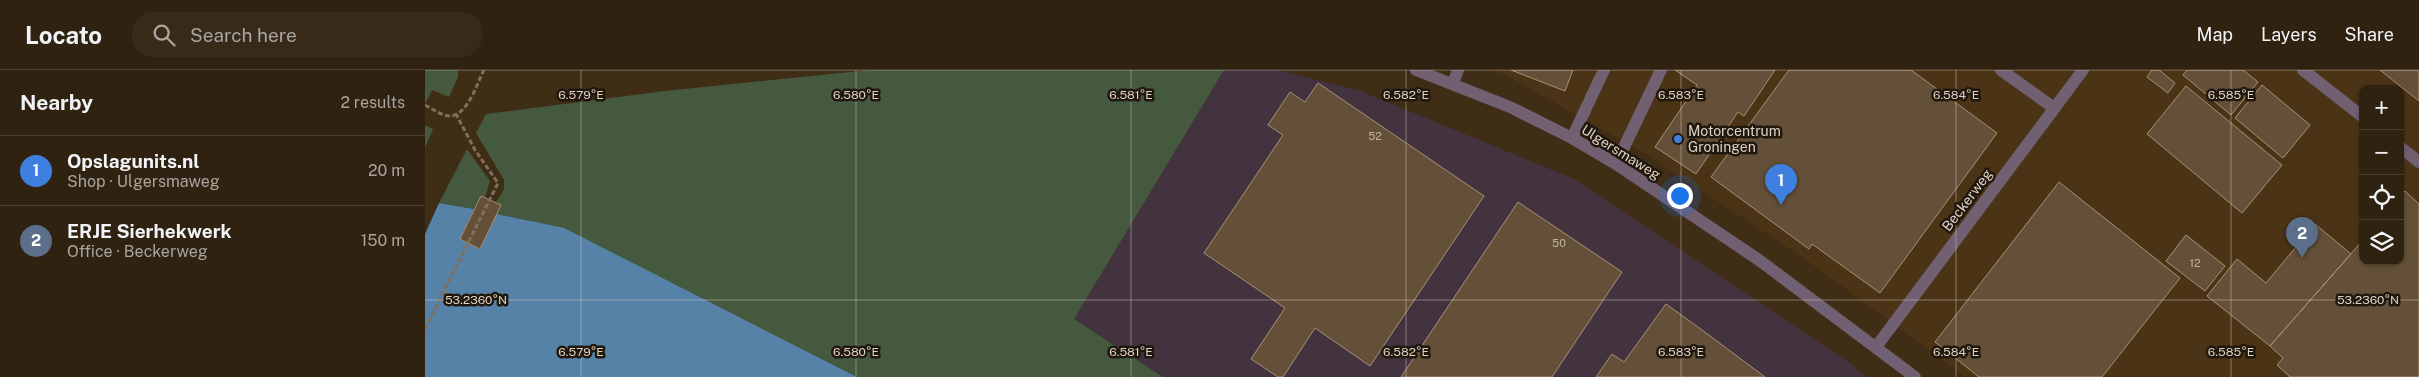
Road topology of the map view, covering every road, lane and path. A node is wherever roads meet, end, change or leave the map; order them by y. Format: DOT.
graph roads {
  1 [pos="484,70"];
  2 [pos="1416,70"];
  3 [pos="1458,70"];
  4 [pos="1604,70"];
  5 [pos="1661,70"];
  6 [pos="2001,70"];
  7 [pos="2083,70"];
  8 [pos="2303,70"];
  9 [pos="1453,83"];
  10 [pos="425,105"];
  11 [pos="2054,108"];
  12 [pos="456,114"];
  13 [pos="2359,114"];
  14 [pos="1572,138"];
  15 [pos="2404,150"];
  16 [pos="2419,162"];
  17 [pos="1616,164"];
  18 [pos="425,329"];
  19 [pos="1876,347"];
  20 [pos="1915,377"];
  1 -- 12 [label="path"];
  2 -- 9 [label="street, Ulgersmaweg"];
  3 -- 9 [label="street"];
  4 -- 14 [label="street"];
  5 -- 17 [label="street"];
  6 -- 11 [label="street"];
  7 -- 11 [label="street, Beckerweg"];
  8 -- 13 [label="street"];
  9 -- 14 [label="street, Ulgersmaweg"];
  10 -- 12 [label="path"];
  11 -- 19 [label="street, Beckerweg"];
  12 -- 18 [label="path"];
  14 -- 17 [label="street, Ulgersmaweg"];
  15 -- 16 [label="street"];
  17 -- 19 [label="street, Ulgersmaweg"];
  19 -- 20 [label="street, Ulgersmaweg"];
}
